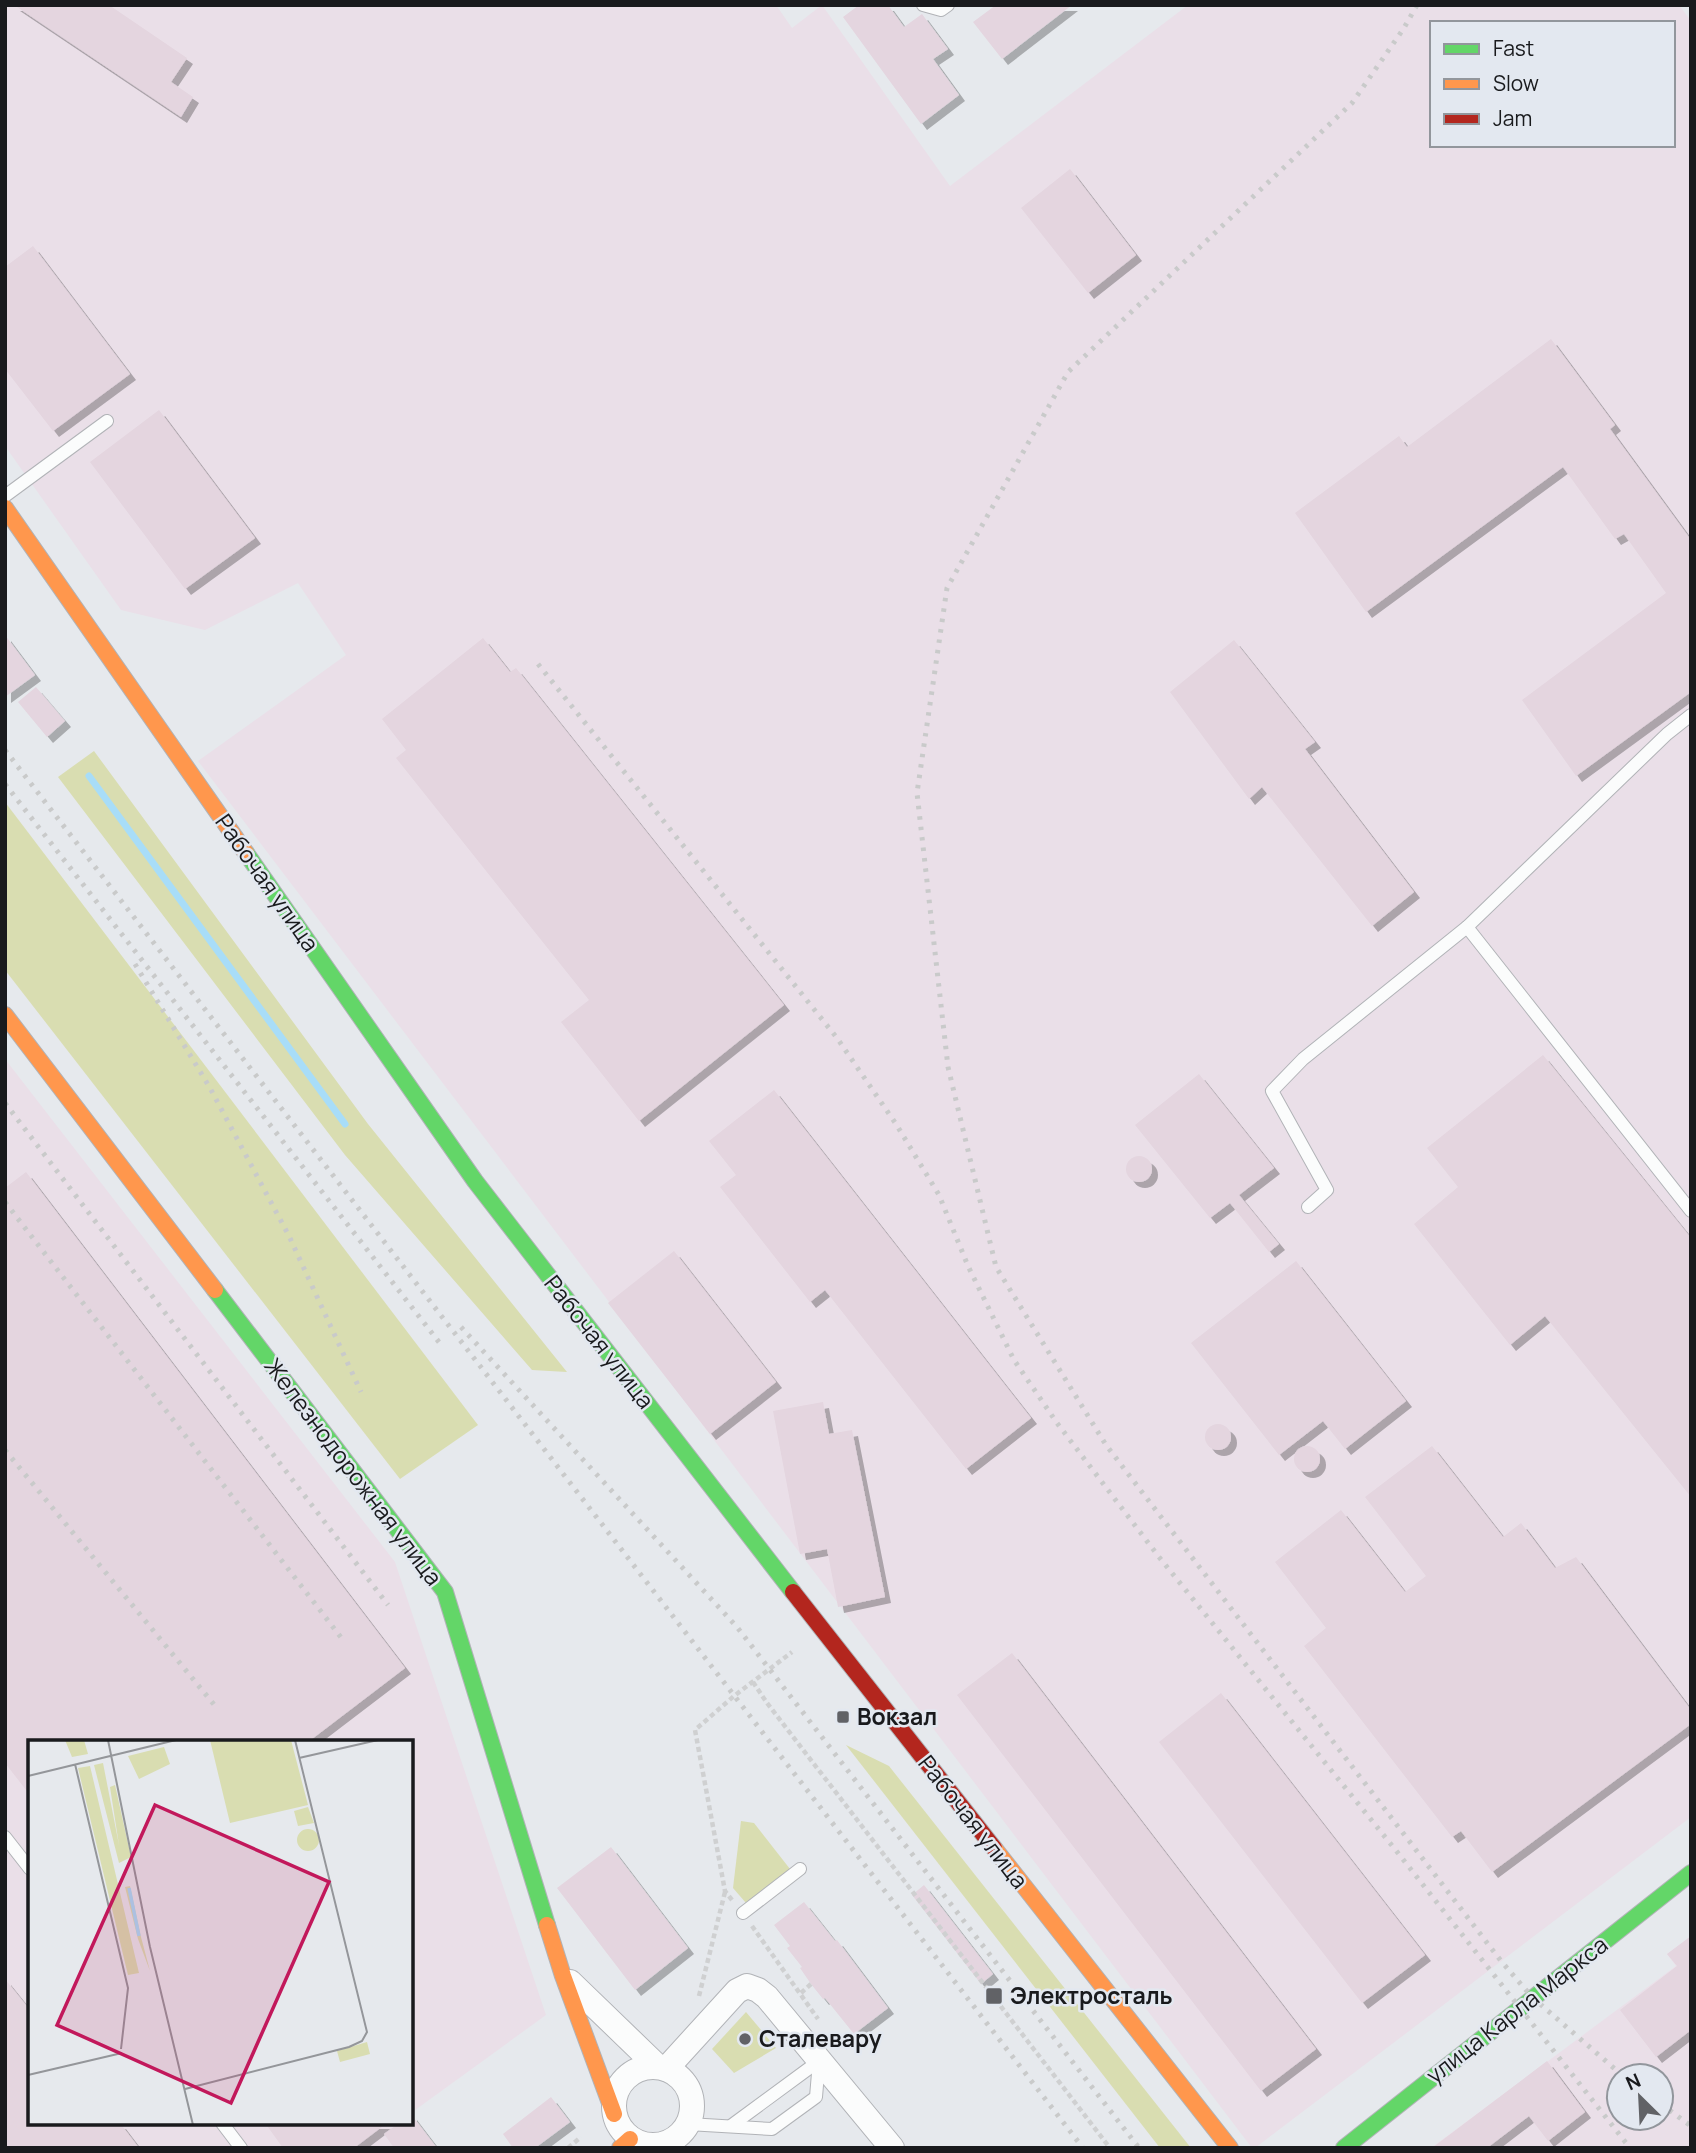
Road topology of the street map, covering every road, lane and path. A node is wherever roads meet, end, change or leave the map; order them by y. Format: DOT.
graph roads {
  1 [pos="923,5"];
  2 [pos="948,5"];
  3 [pos="107,421"];
  4 [pos="5,496"];
  5 [pos="5,508"];
  6 [pos="1691,716"];
  7 [pos="1467,928"];
  8 [pos="5,1015"];
  9 [pos="1308,1207"];
  10 [pos="1691,1211"];
  11 [pos="792,1652"];
  12 [pos="753,1682"];
  13 [pos="5,1837"];
  14 [pos="28,1866"];
  15 [pos="800,1869"];
  16 [pos="1691,1873"];
  17 [pos="725,1891"];
  18 [pos="743,1913"];
  19 [pos="563,1976"];
  20 [pos="811,1984"];
  21 [pos="698,2000"];
  22 [pos="819,2061"];
  23 [pos="662,2068"];
  24 [pos="614,2114"];
  25 [pos="688,2124"];
  26 [pos="224,2125"];
  27 [pos="732,2125"];
  28 [pos="581,2137"];
  29 [pos="1364,2142"];
  30 [pos="625,2143"];
  31 [pos="241,2148"];
  32 [pos="568,2148"];
  33 [pos="892,2148"];
  34 [pos="1110,2148"];
  35 [pos="1230,2148"];
  36 [pos="1344,2148"];
  1 -- 2 [label="lane"];
  3 -- 4 [label="lane"];
  5 -- 35 [label="street, Рабочая улица"];
  6 -- 7 [label="lane"];
  7 -- 9 [label="lane"];
  7 -- 10 [label="lane"];
  8 -- 19 [label="street, Железнодорожная улица"];
  11 -- 12 [label="path"];
  12 -- 17 [label="path"];
  12 -- 34 [label="path"];
  13 -- 14 [label="lane"];
  15 -- 18 [label="lane"];
  16 -- 29 [label="street, улица Карла Маркса"];
  17 -- 18 [label="path"];
  17 -- 21 [label="path"];
  18 -- 20 [label="path"];
  19 -- 23 [label="street"];
  19 -- 24 [label="street, Железнодорожная улица"];
  22 -- 23 [label="street"];
  22 -- 27 [label="lane"];
  22 -- 27 [label="lane"];
  22 -- 33 [label="street"];
  23 -- 24 [label="street"];
  23 -- 25 [label="street"];
  24 -- 30 [label="street"];
  25 -- 27 [label="lane"];
  25 -- 30 [label="street"];
  26 -- 31 [label="lane"];
  28 -- 32 [label="path"];
  29 -- 36 [label="street, улица Карла Маркса"];
}
